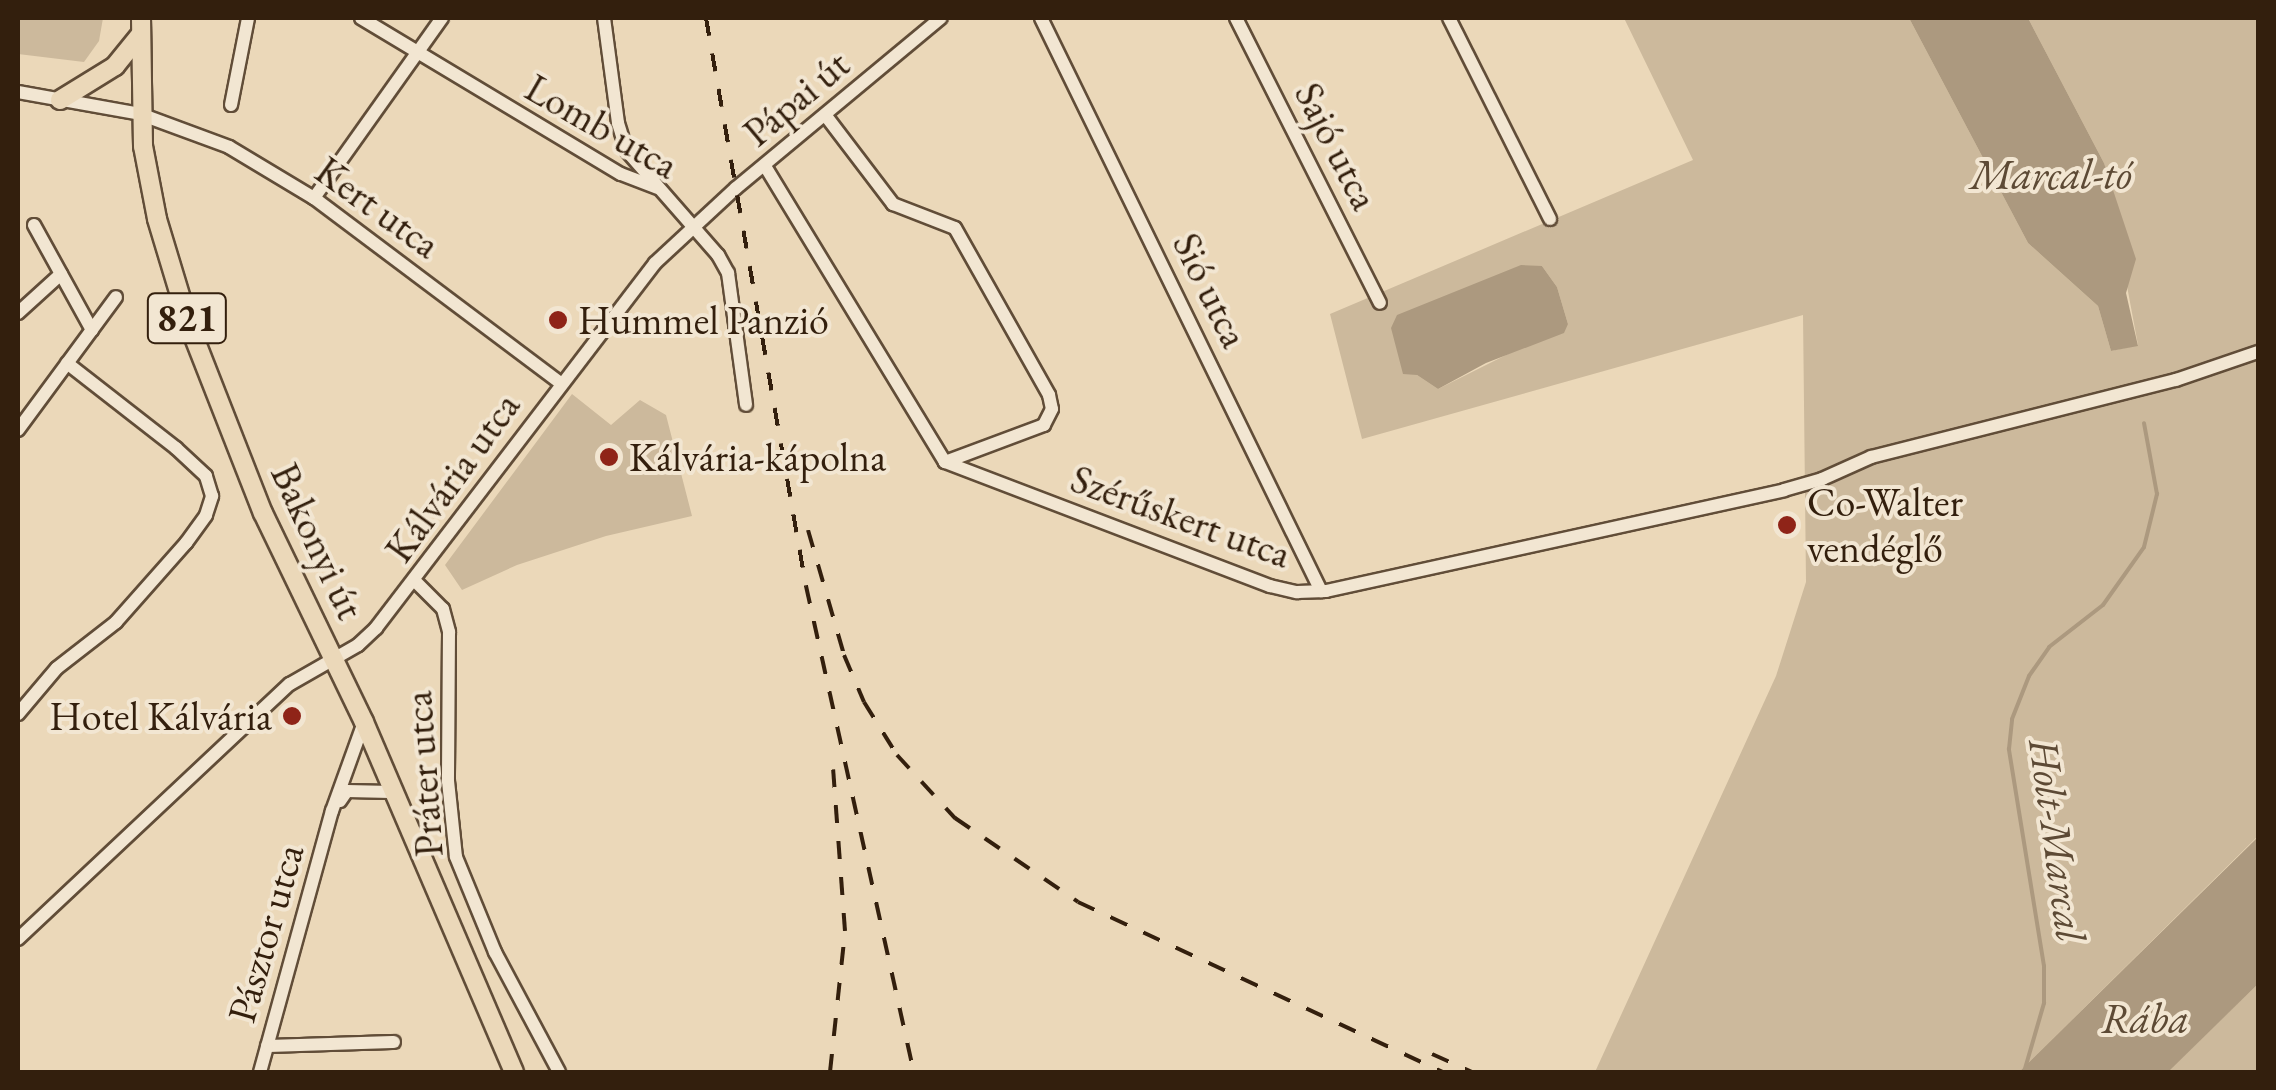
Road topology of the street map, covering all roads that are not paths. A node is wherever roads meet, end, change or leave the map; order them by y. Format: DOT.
graph roads {
  1 [pos="248,18"];
  2 [pos="361,18"];
  3 [pos="442,18"];
  4 [pos="604,18"];
  5 [pos="941,18"];
  6 [pos="1040,18"];
  7 [pos="1236,18"];
  8 [pos="1449,18"];
  9 [pos="140,26"];
  10 [pos="417,52"];
  11 [pos="18,92"];
  12 [pos="60,100"];
  13 [pos="231,106"];
  14 [pos="140,114"];
  15 [pos="826,116"];
  16 [pos="765,166"];
  17 [pos="736,188"];
  18 [pos="660,189"];
  19 [pos="314,198"];
  20 [pos="1550,220"];
  21 [pos="34,226"];
  22 [pos="692,227"];
  23 [pos="60,274"];
  24 [pos="116,298"];
  25 [pos="1380,303"];
  26 [pos="18,313"];
  27 [pos="92,330"];
  28 [pos="2258,352"];
  29 [pos="68,363"];
  30 [pos="560,383"];
  31 [pos="746,405"];
  32 [pos="18,430"];
  33 [pos="944,462"];
  34 [pos="416,582"];
  35 [pos="1321,591"];
  36 [pos="334,659"];
  37 [pos="18,714"];
  38 [pos="364,722"];
  39 [pos="391,792"];
  40 [pos="332,811"];
  41 [pos="18,939"];
  42 [pos="394,1042"];
  43 [pos="267,1046"];
  44 [pos="260,1072"];
  45 [pos="514,1072"];
  46 [pos="559,1072"];
  1 -- 13 [label="street"];
  2 -- 10 [label="street, Lomb utca"];
  3 -- 10 [label="street"];
  4 -- 18 [label="street"];
  5 -- 15 [label="street, Pápai út"];
  6 -- 35 [label="street, Sió utca"];
  7 -- 25 [label="street, Sajó utca"];
  8 -- 20 [label="street"];
  9 -- 12 [label="main road"];
  9 -- 14 [label="main road, Bakonyi út / 821"];
  10 -- 18 [label="street, Lomb utca"];
  10 -- 19 [label="street"];
  11 -- 12 [label="street, Kert utca"];
  12 -- 14 [label="street, Kert utca"];
  14 -- 19 [label="street, Kert utca"];
  14 -- 36 [label="main road, Bakonyi út / 821"];
  15 -- 16 [label="street, Pápai út"];
  15 -- 33 [label="street"];
  16 -- 17 [label="street, Pápai út"];
  16 -- 33 [label="street"];
  17 -- 22 [label="street, Kálvária utca"];
  18 -- 22 [label="street, Lomb utca"];
  19 -- 30 [label="street, Kert utca"];
  21 -- 23 [label="street"];
  22 -- 30 [label="street, Kálvária utca"];
  22 -- 31 [label="street, Lomb utca"];
  23 -- 26 [label="street"];
  23 -- 27 [label="street"];
  24 -- 27 [label="street"];
  27 -- 29 [label="street"];
  28 -- 35 [label="street, Szérűskert utca"];
  29 -- 32 [label="street"];
  29 -- 37 [label="street"];
  30 -- 34 [label="street, Kálvária utca"];
  33 -- 35 [label="street, Szérűskert utca"];
  34 -- 36 [label="street, Kálvária utca"];
  34 -- 46 [label="street, Práter utca"];
  36 -- 38 [label="main road, Bakonyi út / 821"];
  36 -- 41 [label="street, Kálvária utca"];
  38 -- 39 [label="main road, Bakonyi út / 821"];
  38 -- 40 [label="street, Pásztor utca"];
  39 -- 40 [label="street, Pásztor utca"];
  39 -- 45 [label="main road, Bakonyi út / 821"];
  40 -- 43 [label="street, Pásztor utca"];
  42 -- 43 [label="street"];
  43 -- 44 [label="street, Pásztor utca"];
}
